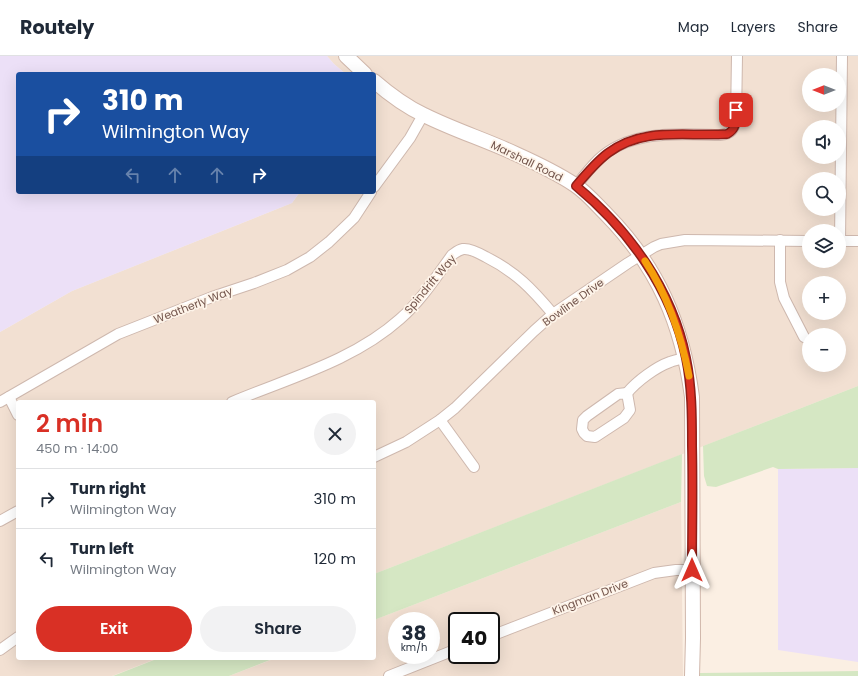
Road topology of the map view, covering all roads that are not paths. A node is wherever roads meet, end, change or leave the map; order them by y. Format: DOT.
graph roads {
  1 [pos="736,56"];
  2 [pos="842,56"];
  3 [pos="351,58"];
  4 [pos="363,72"];
  5 [pos="376,83"];
  6 [pos="423,115"];
  7 [pos="376,184"];
  8 [pos="576,186"];
  9 [pos="370,194"];
  10 [pos="840,224"];
  11 [pos="780,240"];
  12 [pos="802,241"];
  13 [pos="846,241"];
  14 [pos="858,241"];
  15 [pos="641,255"];
  16 [pos="553,314"];
  17 [pos="802,333"];
  18 [pos="686,358"];
  19 [pos="627,393"];
  20 [pos="4,399"];
  21 [pos="237,400"];
  22 [pos="16,412"];
  23 [pos="440,420"];
  24 [pos="376,456"];
  25 [pos="474,467"];
  26 [pos="16,512"];
  27 [pos="0,521"];
  28 [pos="692,570"];
  29 [pos="500,633"];
  30 [pos="16,638"];
  31 [pos="0,650"];
  32 [pos="448,653"];
  33 [pos="389,676"];
  34 [pos="692,676"];
  1 -- 8 [label="street"];
  2 -- 10 [label="street"];
  3 -- 4 [label="street"];
  5 -- 6 [label="street, Marshall Road"];
  6 -- 7 [label="street"];
  6 -- 8 [label="street, Marshall Road"];
  8 -- 15 [label="street, Marshall Road"];
  9 -- 20 [label="street, Weatherly Way"];
  11 -- 12 [label="street, Bowline Drive"];
  11 -- 15 [label="street, Bowline Drive"];
  11 -- 17 [label="street"];
  13 -- 14 [label="street"];
  15 -- 16 [label="street, Bowline Drive"];
  15 -- 18 [label="street, Marshall Road"];
  16 -- 21 [label="street, Spindrift Way"];
  16 -- 23 [label="street, Bowline Drive"];
  18 -- 19 [label="street"];
  18 -- 28 [label="street, Marshall Road"];
  19 -- 19 [label="street"];
  20 -- 22 [label="street"];
  23 -- 24 [label="street, Bowline Drive"];
  23 -- 25 [label="street"];
  26 -- 27 [label="street"];
  28 -- 29 [label="street, Kingman Drive"];
  28 -- 34 [label="street, Marshall Road"];
  30 -- 31 [label="street"];
  32 -- 33 [label="street"];
}
